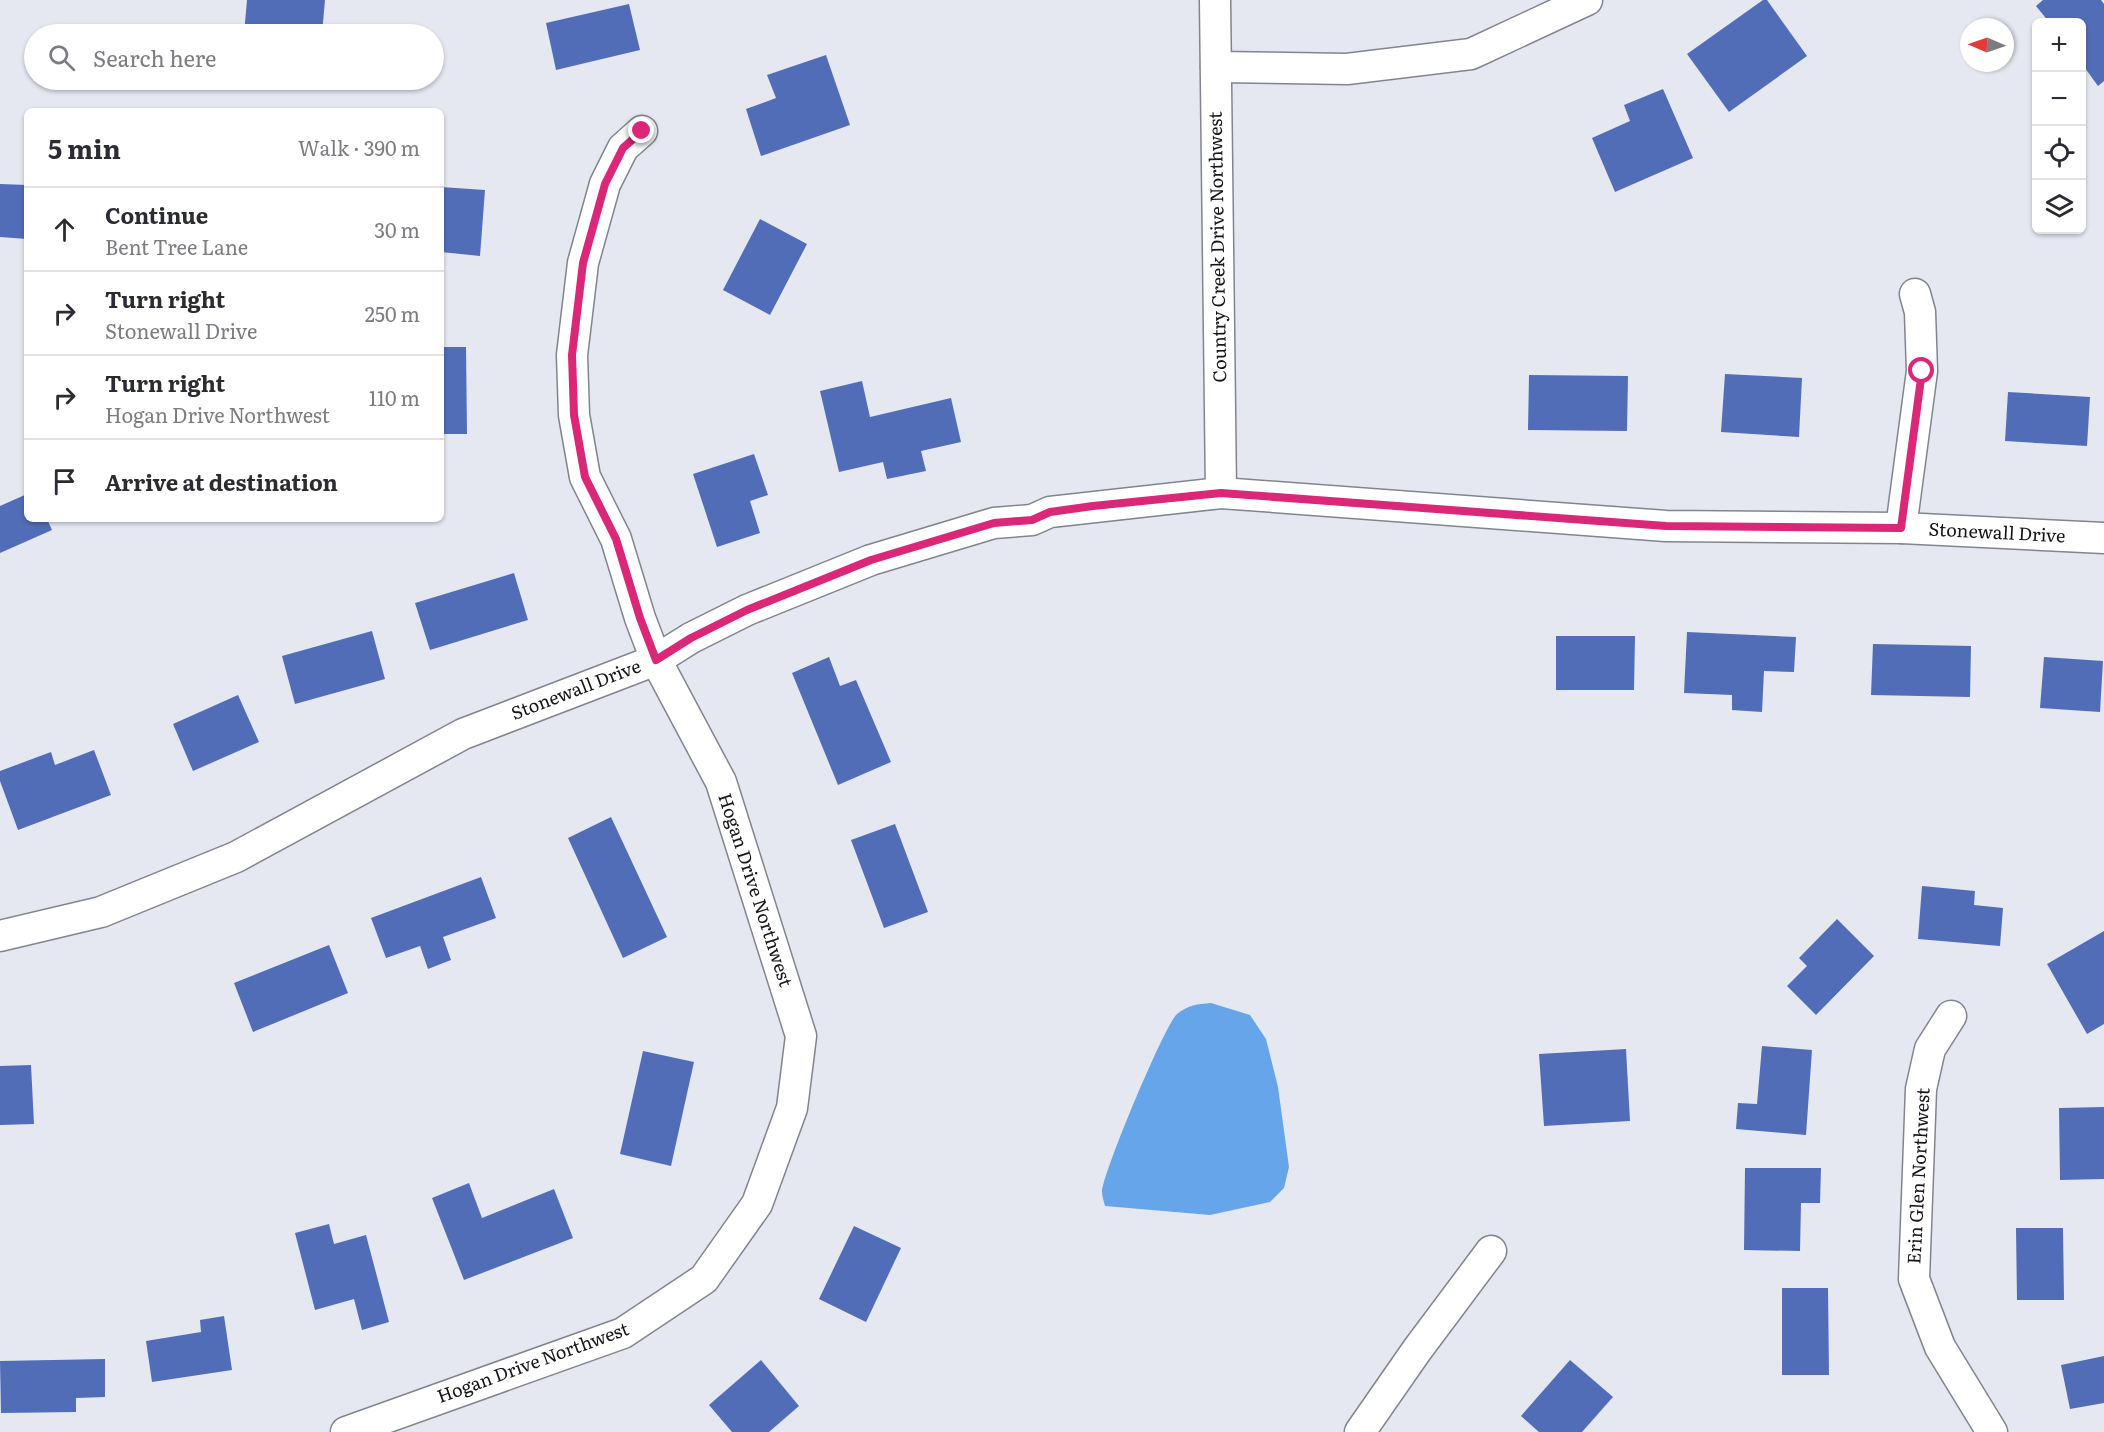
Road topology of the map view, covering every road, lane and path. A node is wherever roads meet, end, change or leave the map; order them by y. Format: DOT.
graph roads {
  1 [pos="1215,0"];
  2 [pos="1587,0"];
  3 [pos="1216,67"];
  4 [pos="642,131"];
  5 [pos="1915,294"];
  6 [pos="1221,493"];
  7 [pos="1901,528"];
  8 [pos="2104,538"];
  9 [pos="656,660"];
  10 [pos="0,936"];
  11 [pos="1951,1016"];
  12 [pos="1491,1251"];
  13 [pos="346,1432"];
  14 [pos="1360,1432"];
  15 [pos="1992,1432"];
  1 -- 3 [label="street, Country Creek Drive Northwest"];
  2 -- 3 [label="street"];
  3 -- 6 [label="street, Country Creek Drive Northwest"];
  4 -- 9 [label="street, Hogan Drive Northwest"];
  5 -- 7 [label="street"];
  6 -- 7 [label="street, Stonewall Drive"];
  6 -- 9 [label="street, Stonewall Drive"];
  7 -- 8 [label="street, Stonewall Drive"];
  9 -- 10 [label="street, Stonewall Drive"];
  9 -- 13 [label="street, Hogan Drive Northwest"];
  11 -- 15 [label="street, Erin Glen Northwest"];
  12 -- 14 [label="street"];
}
